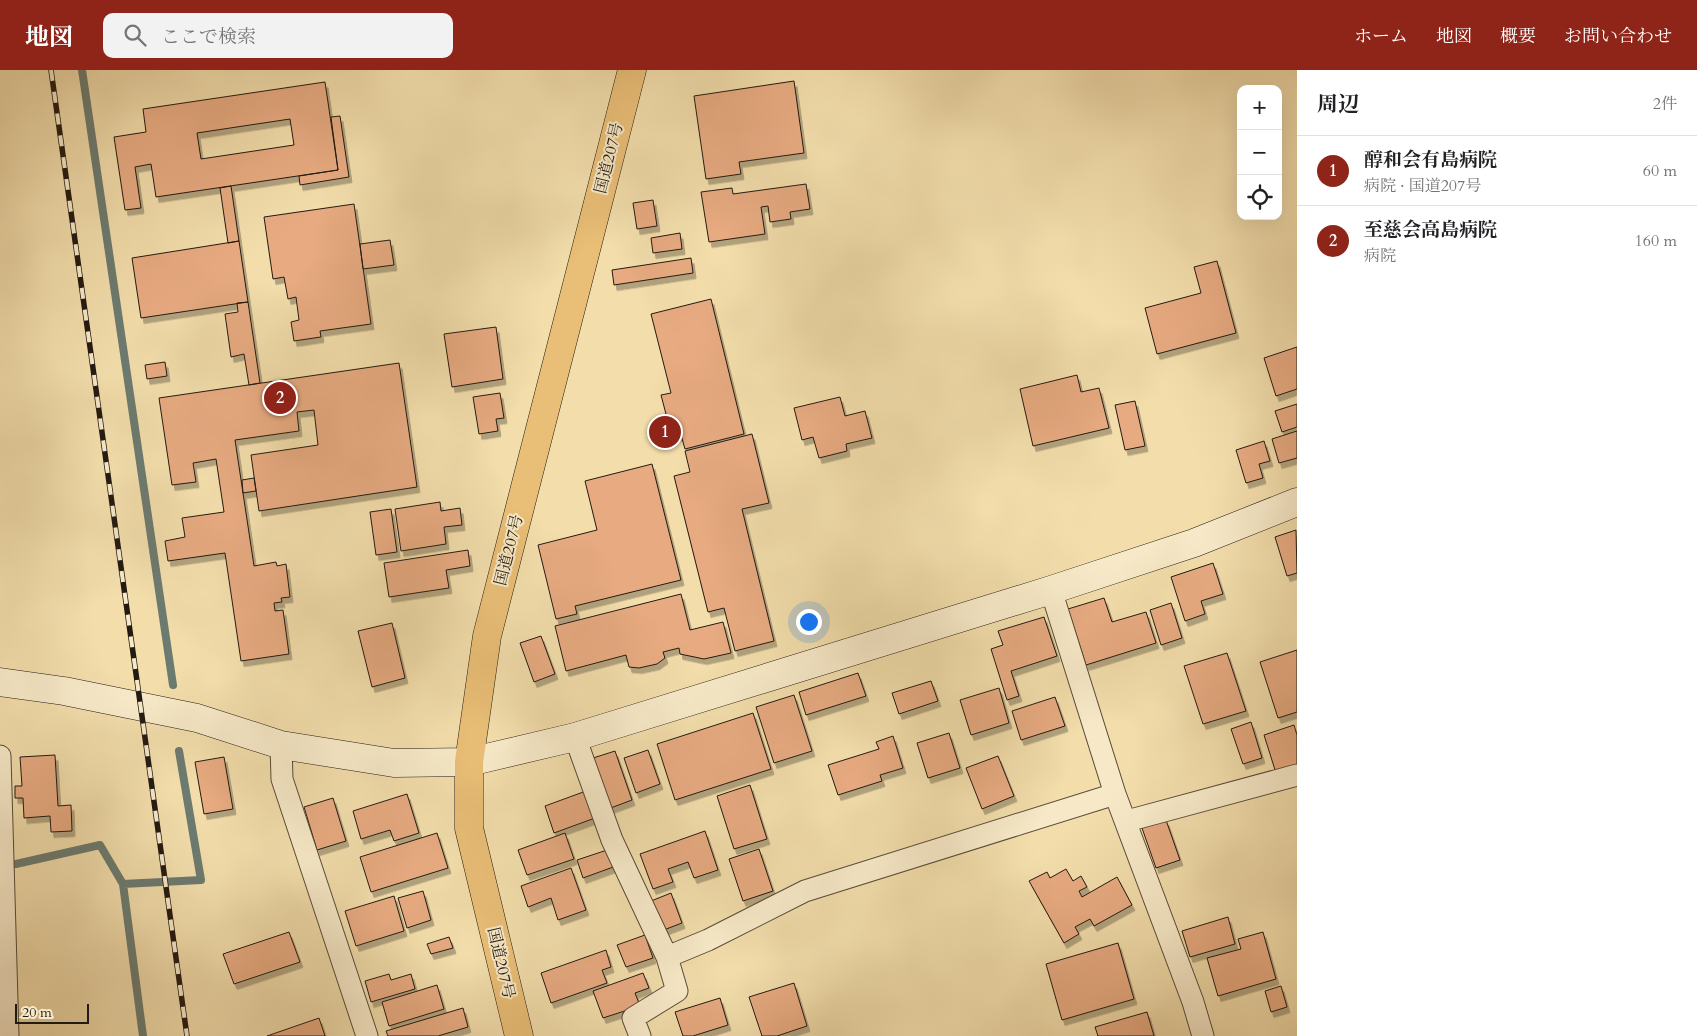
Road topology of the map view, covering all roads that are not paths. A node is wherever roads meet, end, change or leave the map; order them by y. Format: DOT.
graph roads {
  1 [pos="632,70"];
  2 [pos="1297,502"];
  3 [pos="1051,590"];
  4 [pos="0,682"];
  5 [pos="575,737"];
  6 [pos="281,745"];
  7 [pos="0,756"];
  8 [pos="469,762"];
  9 [pos="1297,775"];
  10 [pos="1115,794"];
  11 [pos="1127,821"];
  12 [pos="668,957"];
  13 [pos="8,1036"];
  14 [pos="367,1036"];
  15 [pos="519,1036"];
  16 [pos="640,1036"];
  17 [pos="1203,1036"];
  1 -- 8 [label="highway, 国道207号"];
  2 -- 3 [label="street"];
  3 -- 5 [label="street"];
  3 -- 10 [label="street"];
  4 -- 6 [label="street"];
  5 -- 8 [label="street"];
  5 -- 12 [label="street"];
  6 -- 8 [label="street"];
  6 -- 14 [label="street"];
  7 -- 13 [label="street"];
  8 -- 15 [label="highway, 国道207号"];
  9 -- 11 [label="street"];
  10 -- 11 [label="street"];
  10 -- 12 [label="street"];
  11 -- 17 [label="street"];
  12 -- 16 [label="street"];
}
